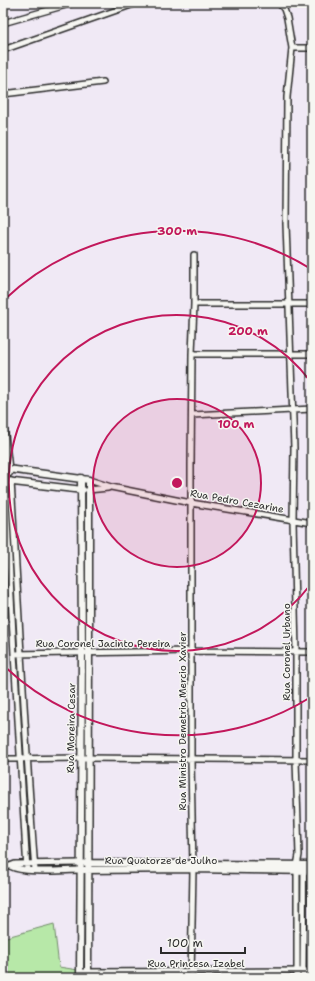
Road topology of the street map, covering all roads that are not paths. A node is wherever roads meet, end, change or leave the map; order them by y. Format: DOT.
graph roads {
  1 [pos="73,3"];
  2 [pos="136,3"];
  3 [pos="279,3"];
  4 [pos="3,23"];
  5 [pos="292,48"];
  6 [pos="312,48"];
  7 [pos="3,50"];
  8 [pos="103,82"];
  9 [pos="3,94"];
  10 [pos="194,255"];
  11 [pos="194,304"];
  12 [pos="288,304"];
  13 [pos="312,304"];
  14 [pos="192,354"];
  15 [pos="290,354"];
  16 [pos="312,354"];
  17 [pos="293,409"];
  18 [pos="312,409"];
  19 [pos="192,415"];
  20 [pos="3,423"];
  21 [pos="5,470"];
  22 [pos="47,474"];
  23 [pos="81,478"];
  24 [pos="6,480"];
  25 [pos="89,480"];
  26 [pos="46,485"];
  27 [pos="111,487"];
  28 [pos="81,489"];
  29 [pos="88,490"];
  30 [pos="191,503"];
  31 [pos="293,520"];
  32 [pos="312,523"];
  33 [pos="190,651"];
  34 [pos="82,652"];
  35 [pos="89,652"];
  36 [pos="296,652"];
  37 [pos="312,652"];
  38 [pos="22,653"];
  39 [pos="14,654"];
  40 [pos="23,696"];
  41 [pos="16,697"];
  42 [pos="80,758"];
  43 [pos="88,758"];
  44 [pos="3,759"];
  45 [pos="20,759"];
  46 [pos="28,759"];
  47 [pos="191,760"];
  48 [pos="296,760"];
  49 [pos="312,760"];
  50 [pos="24,811"];
  51 [pos="31,811"];
  52 [pos="64,863"];
  53 [pos="80,863"];
  54 [pos="89,863"];
  55 [pos="27,864"];
  56 [pos="35,864"];
  57 [pos="312,865"];
  58 [pos="3,866"];
  59 [pos="10,866"];
  60 [pos="118,866"];
  61 [pos="193,866"];
  62 [pos="301,868"];
  63 [pos="27,870"];
  64 [pos="35,870"];
  65 [pos="64,870"];
  66 [pos="81,870"];
  67 [pos="88,870"];
  68 [pos="312,871"];
  69 [pos="3,917"];
  70 [pos="3,925"];
  71 [pos="297,971"];
  72 [pos="304,971"];
  73 [pos="312,972"];
  74 [pos="80,975"];
  75 [pos="88,975"];
  76 [pos="191,976"];
  77 [pos="138,978"];
  78 [pos="264,978"];
  79 [pos="297,978"];
  80 [pos="303,978"];
  1 -- 4 [label="street"];
  2 -- 7 [label="street"];
  3 -- 5 [label="street, Rua Coronel Urbano"];
  5 -- 6 [label="street"];
  5 -- 12 [label="street, Rua Coronel Urbano"];
  8 -- 9 [label="street"];
  10 -- 11 [label="street, Rua Ministro Demetrio Mercio Xavier"];
  11 -- 12 [label="street"];
  11 -- 14 [label="street, Rua Ministro Demetrio Mercio Xavier"];
  12 -- 13 [label="street"];
  12 -- 15 [label="street, Rua Coronel Urbano"];
  14 -- 15 [label="street"];
  14 -- 19 [label="street, Rua Ministro Demetrio Mercio Xavier"];
  15 -- 16 [label="street"];
  15 -- 17 [label="street, Rua Coronel Urbano"];
  17 -- 18 [label="street"];
  17 -- 19 [label="street"];
  17 -- 31 [label="street, Rua Coronel Urbano"];
  19 -- 30 [label="street, Rua Ministro Demetrio Mercio Xavier"];
  20 -- 21 [label="street"];
  21 -- 22 [label="street, Rua Pedro Cezarine"];
  21 -- 24 [label="street"];
  22 -- 23 [label="street, Rua Pedro Cezarine"];
  22 -- 26 [label="street"];
  23 -- 25 [label="street, Rua Pedro Cezarine"];
  23 -- 28 [label="street, Rua Moreira Cesar"];
  24 -- 26 [label="street, Rua Pedro Cezarine"];
  24 -- 38 [label="street"];
  24 -- 39 [label="street"];
  25 -- 27 [label="street, Rua Pedro Cezarine"];
  25 -- 29 [label="street, Rua Moreira Cesar"];
  26 -- 28 [label="street, Rua Pedro Cezarine"];
  27 -- 29 [label="street, Rua Pedro Cezarine"];
  27 -- 30 [label="street, Rua Pedro Cezarine"];
  28 -- 29 [label="street, Rua Pedro Cezarine"];
  28 -- 34 [label="street, Rua Moreira Cesar"];
  29 -- 35 [label="street, Rua Moreira Cesar"];
  30 -- 31 [label="street, Rua Pedro Cezarine"];
  30 -- 33 [label="street, Rua Ministro Demetrio Mercio Xavier"];
  31 -- 32 [label="street, Rua Pedro Cezarine"];
  31 -- 36 [label="street, Rua Coronel Urbano"];
  33 -- 35 [label="street, Rua Coronel Jacinto Pereira"];
  33 -- 36 [label="street, Rua Coronel Jacinto Pereira"];
  33 -- 47 [label="street, Rua Ministro Demetrio Mercio Xavier"];
  34 -- 35 [label="street, Rua Coronel Jacinto Pereira"];
  34 -- 38 [label="street, Rua Coronel Jacinto Pereira"];
  34 -- 42 [label="street, Rua Moreira Cesar"];
  35 -- 43 [label="street, Rua Moreira Cesar"];
  36 -- 37 [label="street, Rua Coronel Jacinto Pereira"];
  36 -- 48 [label="street, Rua Coronel Urbano"];
  38 -- 39 [label="street, Rua Coronel Jacinto Pereira"];
  38 -- 40 [label="street"];
  39 -- 41 [label="street"];
  40 -- 41 [label="street"];
  40 -- 46 [label="street"];
  41 -- 45 [label="street"];
  42 -- 43 [label="street"];
  42 -- 46 [label="street"];
  42 -- 53 [label="street, Rua Moreira Cesar"];
  43 -- 47 [label="street"];
  43 -- 54 [label="street, Rua Moreira Cesar"];
  44 -- 45 [label="street"];
  45 -- 46 [label="street"];
  45 -- 50 [label="street"];
  46 -- 51 [label="street"];
  47 -- 48 [label="street"];
  47 -- 61 [label="street, Rua Ministro Demetrio Mercio Xavier"];
  48 -- 49 [label="street"];
  48 -- 62 [label="street, Rua Coronel Urbano"];
  50 -- 51 [label="street"];
  50 -- 55 [label="street"];
  51 -- 56 [label="street"];
  52 -- 53 [label="street, Rua Quatorze de Julho"];
  52 -- 56 [label="street, Rua Quatorze de Julho"];
  52 -- 65 [label="street"];
  53 -- 54 [label="street, Rua Quatorze de Julho"];
  53 -- 66 [label="street, Rua Moreira Cesar"];
  54 -- 60 [label="street, Rua Quatorze de Julho"];
  54 -- 67 [label="street, Rua Moreira Cesar"];
  55 -- 56 [label="street, Rua Quatorze de Julho"];
  55 -- 59 [label="street, Rua Quatorze de Julho"];
  55 -- 63 [label="street"];
  56 -- 64 [label="street"];
  57 -- 62 [label="street, Rua Quatorze de Julho"];
  58 -- 59 [label="street, Rua Quatorze de Julho"];
  59 -- 63 [label="street, Rua Quatorze de Julho"];
  60 -- 61 [label="street, Rua Quatorze de Julho"];
  60 -- 67 [label="street, Rua Quatorze de Julho"];
  61 -- 62 [label="street, Rua Quatorze de Julho"];
  61 -- 76 [label="street, Rua Ministro Demetrio Mercio Xavier"];
  62 -- 68 [label="street, Rua Quatorze de Julho"];
  62 -- 71 [label="street, Rua Coronel Urbano"];
  62 -- 72 [label="street, Rua Coronel Urbano"];
  63 -- 64 [label="street, Rua Quatorze de Julho"];
  64 -- 65 [label="street, Rua Quatorze de Julho"];
  65 -- 66 [label="street, Rua Quatorze de Julho"];
  66 -- 67 [label="street, Rua Quatorze de Julho"];
  66 -- 74 [label="street, Rua Moreira Cesar"];
  67 -- 75 [label="street, Rua Moreira Cesar"];
  69 -- 70 [label="street"];
  71 -- 72 [label="street, Rua Princesa Izabel"];
  71 -- 76 [label="street, Rua Princesa Izabel"];
  71 -- 79 [label="street, Rua Coronel Urbano"];
  72 -- 73 [label="street, Rua Princesa Izabel"];
  72 -- 80 [label="street, Rua Coronel Urbano"];
  74 -- 75 [label="street, Rua Princesa Izabel"];
  75 -- 76 [label="street, Rua Princesa Izabel"];
  76 -- 77 [label="street, Rua Princesa Izabel"];
  76 -- 78 [label="street, Rua Princesa Izabel"];
}
